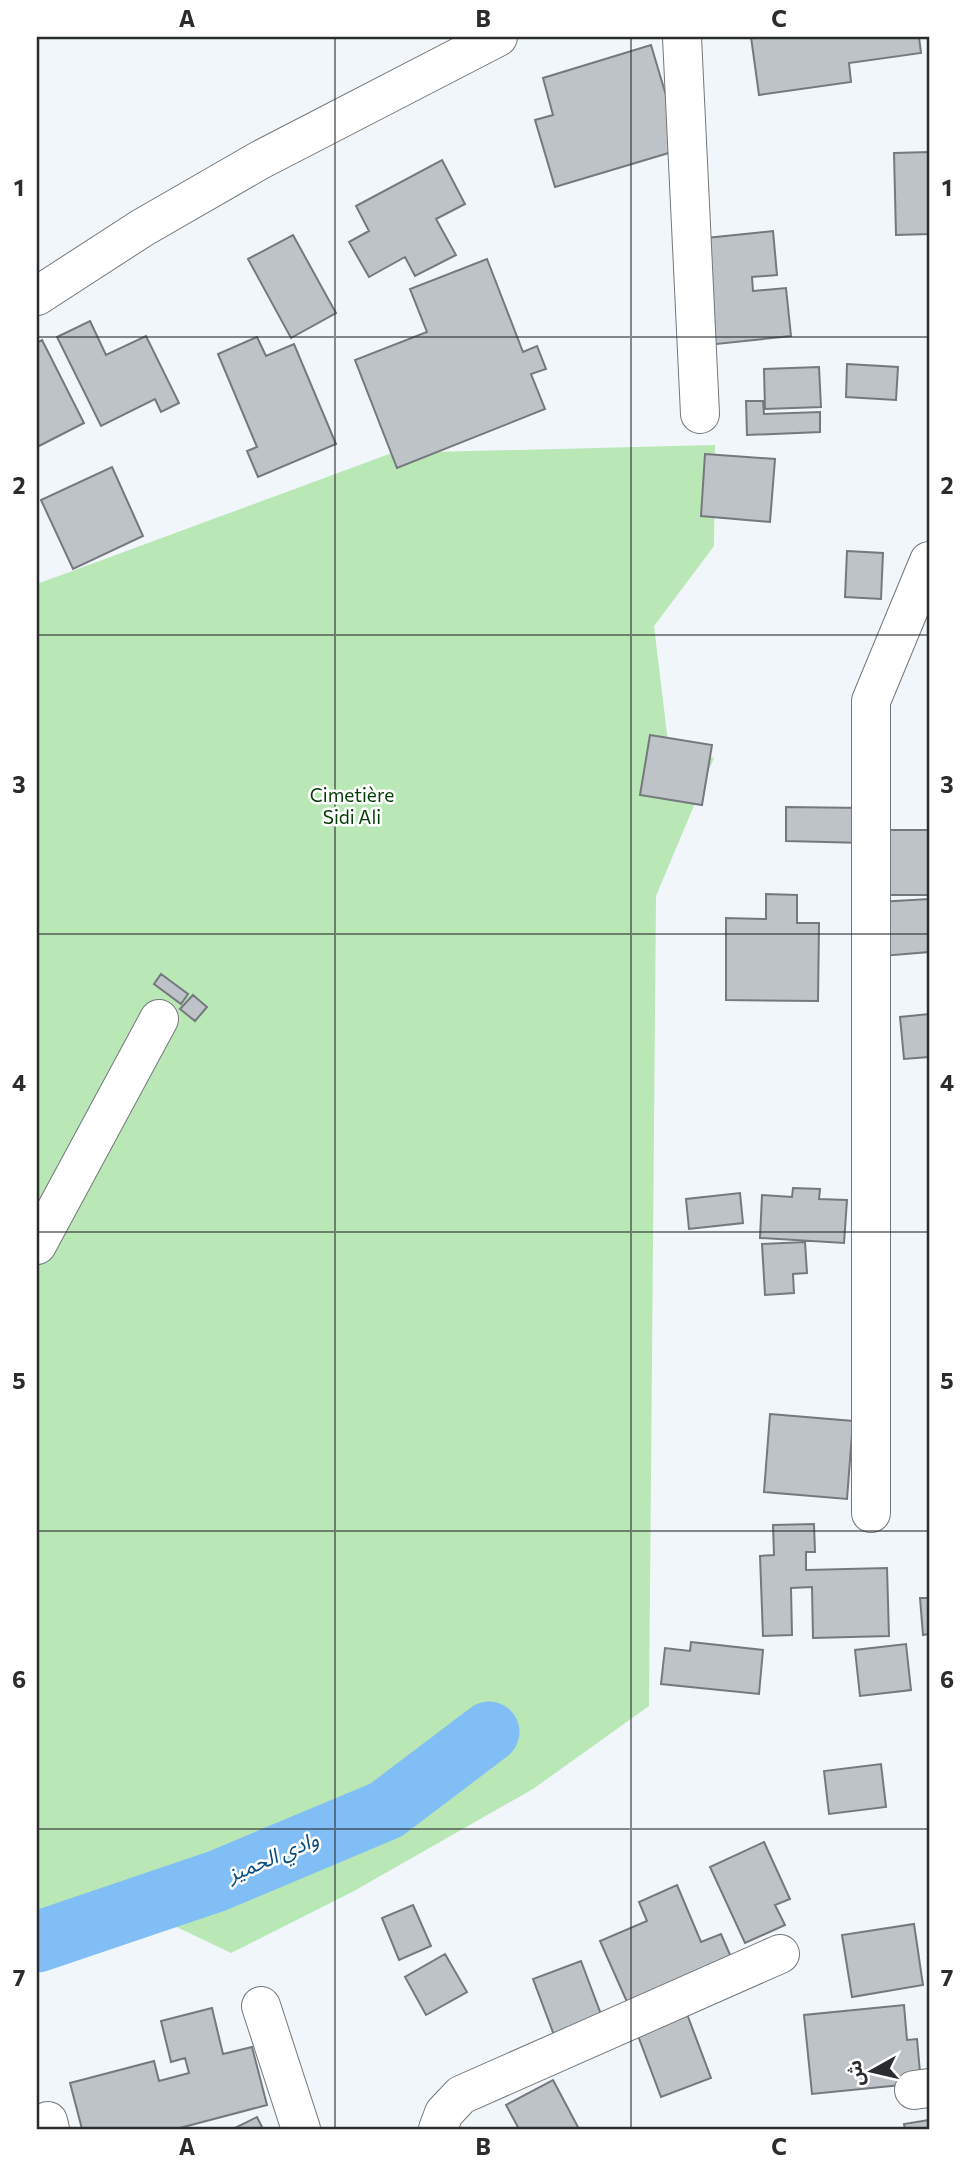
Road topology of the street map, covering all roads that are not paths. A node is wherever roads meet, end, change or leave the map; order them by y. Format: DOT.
graph roads {
  1 [pos="498,37"];
  2 [pos="682,37"];
  3 [pos="37,296"];
  4 [pos="700,414"];
  5 [pos="929,561"];
  6 [pos="159,1019"];
  7 [pos="37,1245"];
  8 [pos="871,1513"];
  9 [pos="780,1954"];
  10 [pos="261,2006"];
  11 [pos="301,2129"];
  12 [pos="438,2129"];
  1 -- 3 [label="street"];
  2 -- 4 [label="street"];
  5 -- 8 [label="street"];
  6 -- 7 [label="street"];
  9 -- 12 [label="street"];
  10 -- 11 [label="street"];
}
